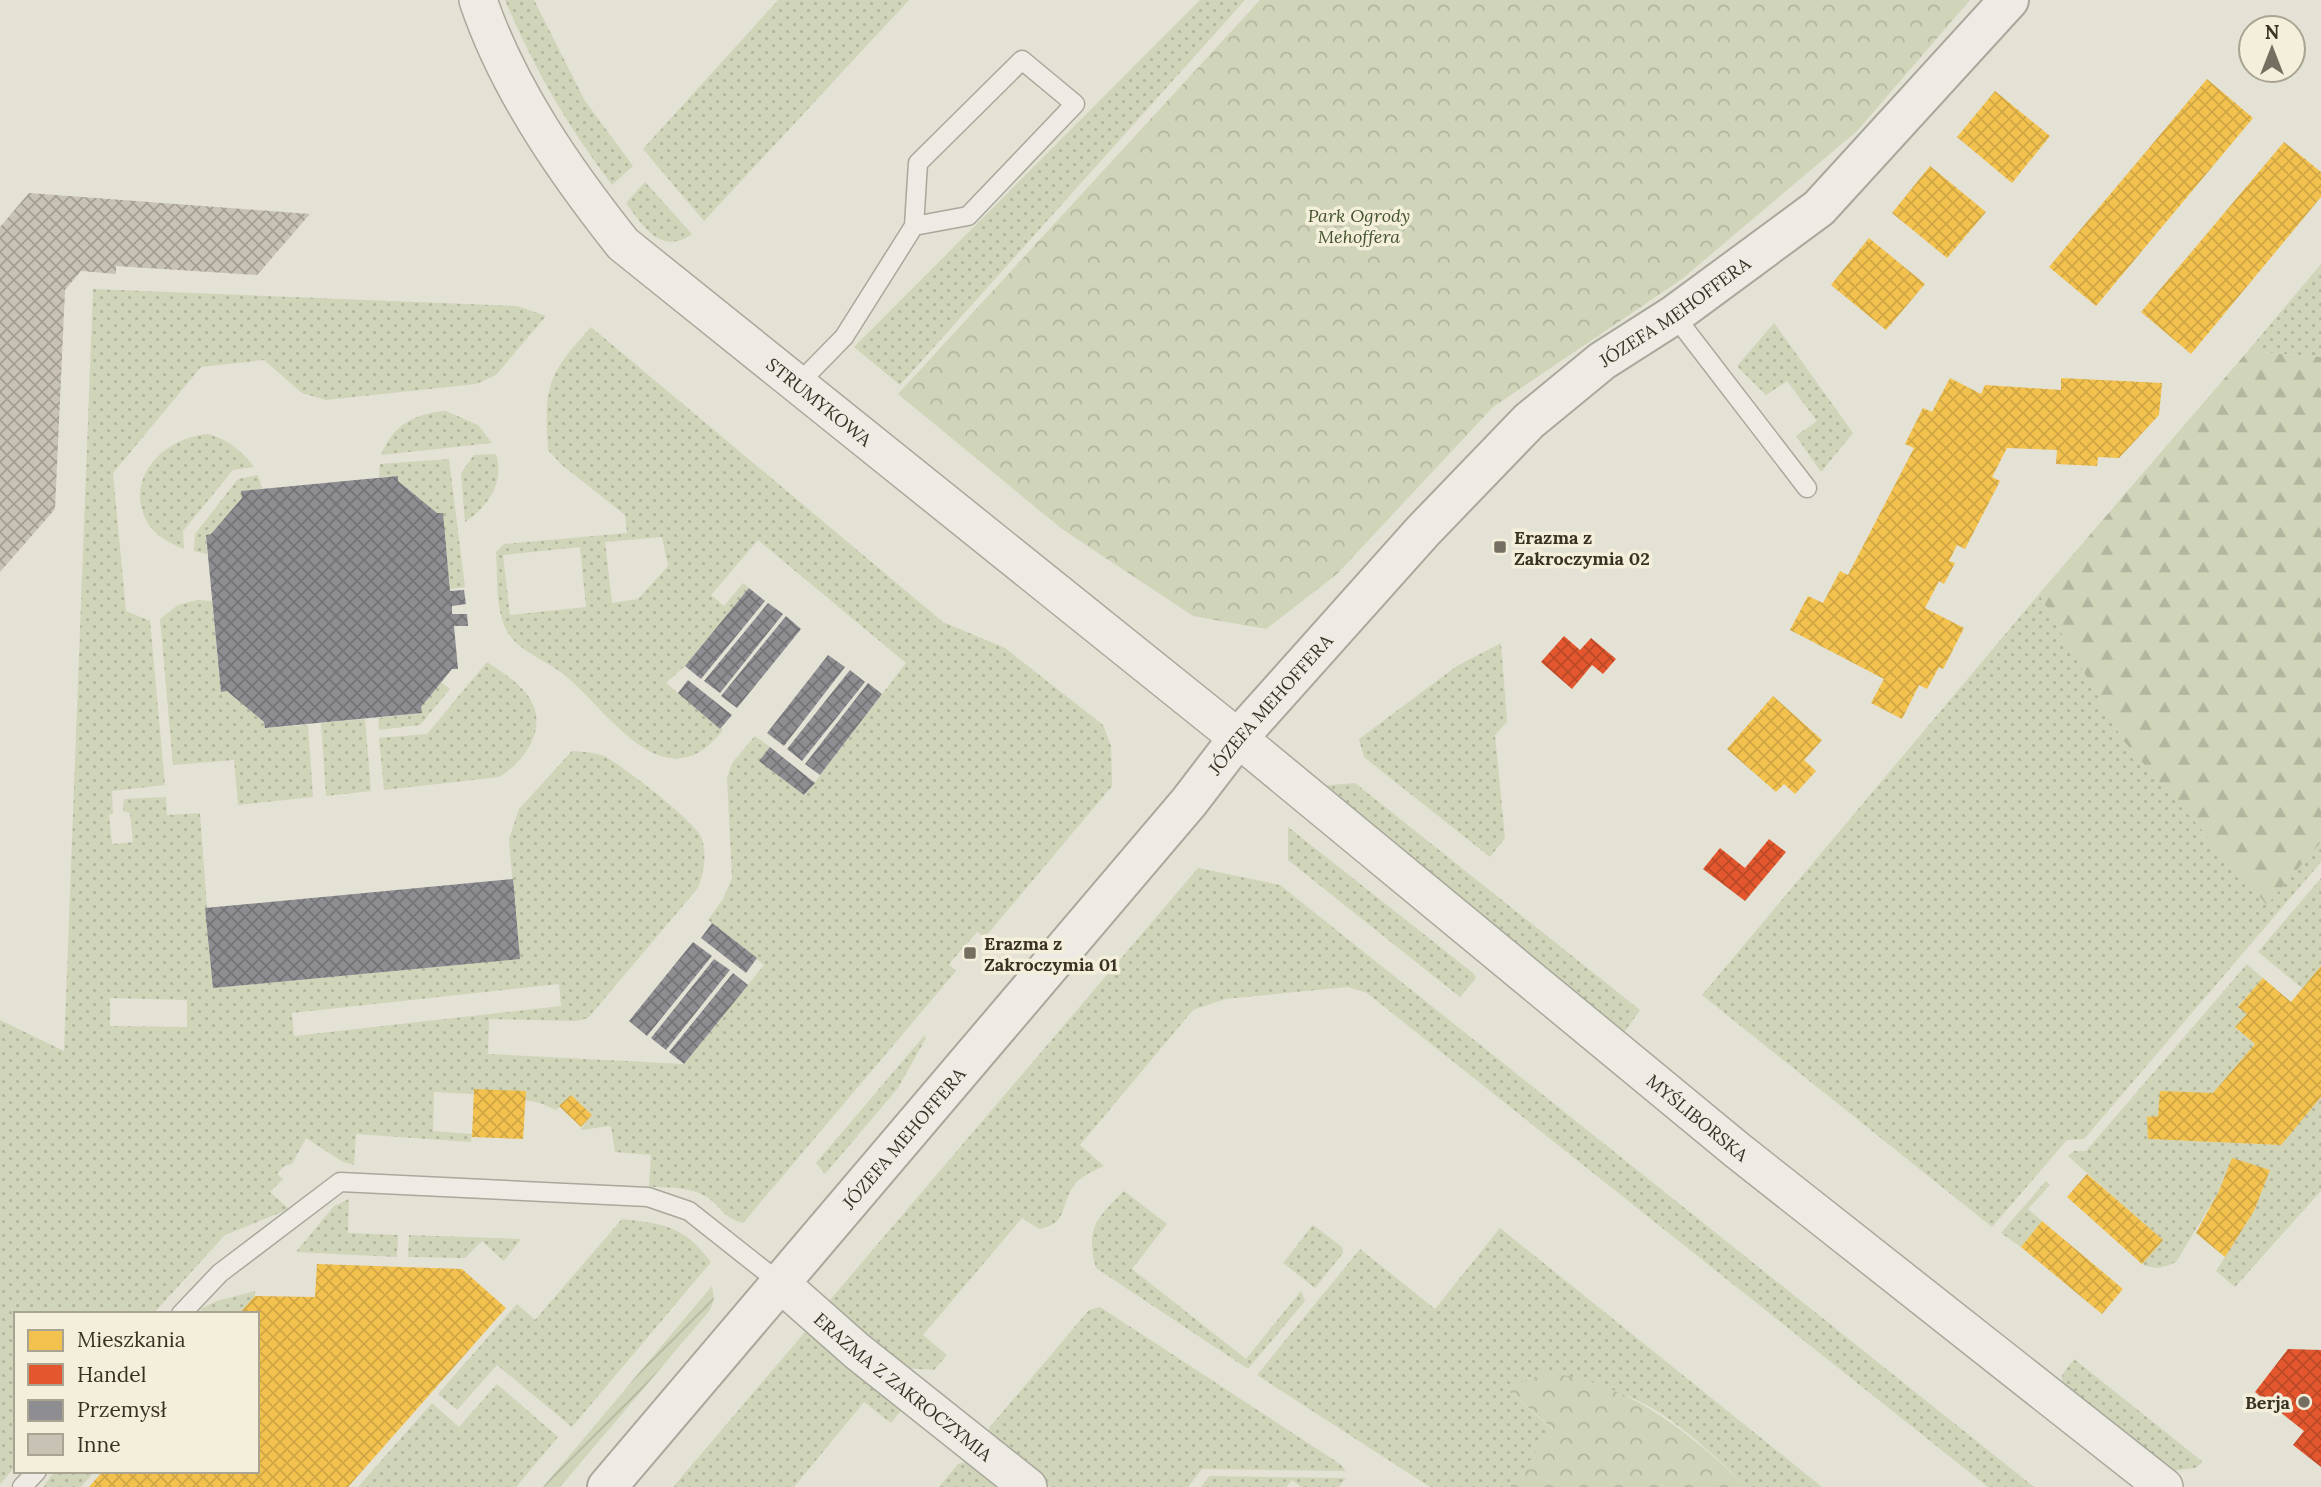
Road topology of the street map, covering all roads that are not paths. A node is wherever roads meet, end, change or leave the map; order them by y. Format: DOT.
graph roads {
  1 [pos="478,0"];
  2 [pos="2009,0"];
  3 [pos="914,226"];
  4 [pos="1674,315"];
  5 [pos="797,385"];
  6 [pos="1807,488"];
  7 [pos="1238,738"];
  8 [pos="780,1283"];
  9 [pos="183,1312"];
  10 [pos="35,1473"];
  11 [pos="22,1487"];
  12 [pos="607,1487"];
  13 [pos="1028,1487"];
  14 [pos="2164,1487"];
  1 -- 5 [label="street, STRUMYKOWA"];
  2 -- 4 [label="street, JÓZEFA MEHOFFERA"];
  3 -- 3 [label="lane"];
  3 -- 5 [label="lane"];
  4 -- 6 [label="lane"];
  4 -- 7 [label="street, JÓZEFA MEHOFFERA"];
  5 -- 7 [label="street, STRUMYKOWA"];
  7 -- 8 [label="street, JÓZEFA MEHOFFERA"];
  7 -- 14 [label="street, MYŚLIBORSKA"];
  8 -- 9 [label="lane"];
  8 -- 12 [label="street, JÓZEFA MEHOFFERA"];
  8 -- 13 [label="street, ERAZMA Z ZAKROCZYMIA"];
  10 -- 11 [label="lane"];
}
